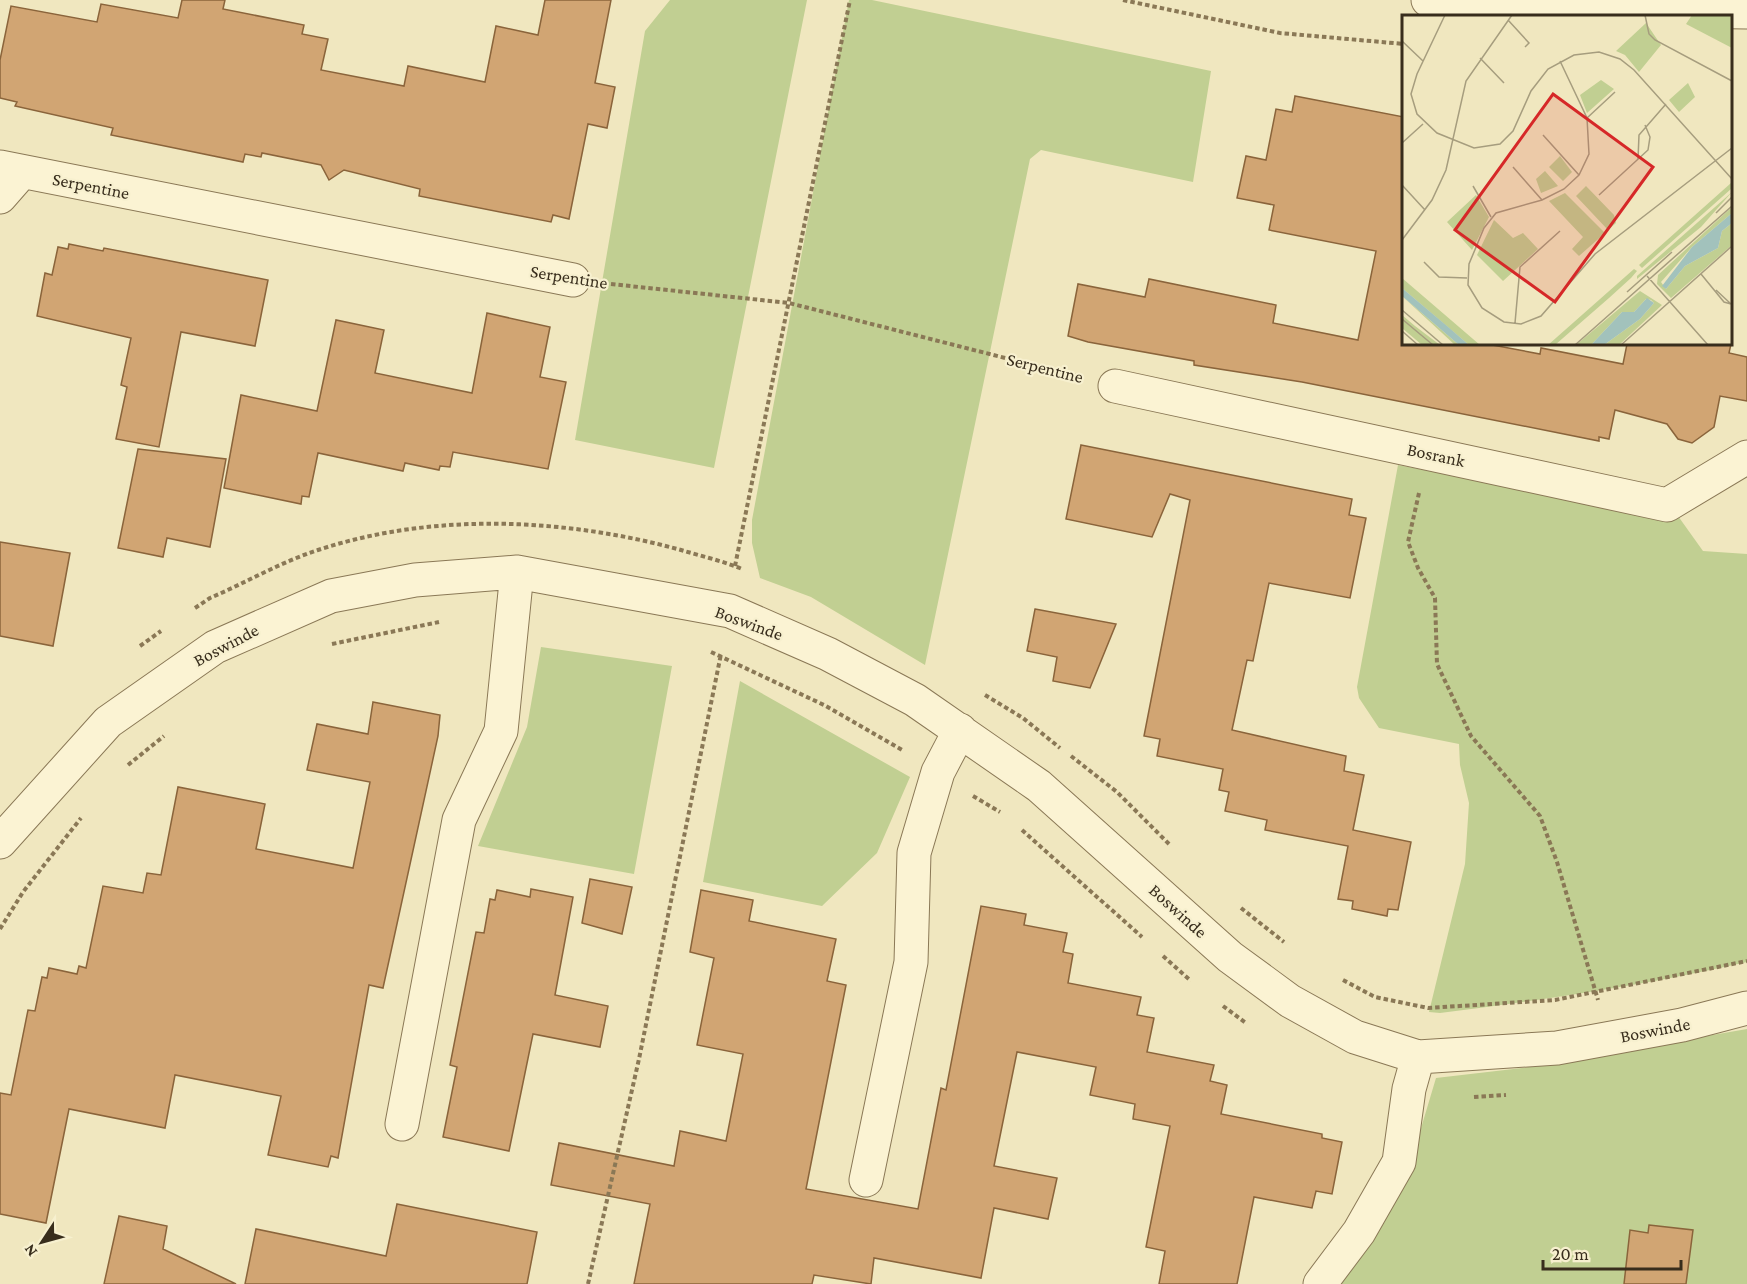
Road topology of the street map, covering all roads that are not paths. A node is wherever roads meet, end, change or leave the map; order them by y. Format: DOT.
graph roads {
  1 [pos="1428,0"];
  2 [pos="1747,12"];
  3 [pos="10,170"];
  4 [pos="0,197"];
  5 [pos="573,280"];
  6 [pos="1115,386"];
  7 [pos="1747,457"];
  8 [pos="517,572"];
  9 [pos="960,730"];
  10 [pos="0,842"];
  11 [pos="1747,1008"];
  12 [pos="1418,1057"];
  13 [pos="402,1124"];
  14 [pos="866,1180"];
  15 [pos="1320,1284"];
  1 -- 2 [label="street"];
  3 -- 4 [label="street, Serpentine"];
  3 -- 5 [label="street, Serpentine"];
  6 -- 7 [label="street, Bosrank"];
  8 -- 9 [label="street, Boswinde"];
  8 -- 10 [label="street, Boswinde"];
  8 -- 13 [label="street"];
  9 -- 12 [label="street, Boswinde"];
  9 -- 14 [label="street"];
  11 -- 12 [label="street, Boswinde"];
  12 -- 15 [label="street"];
}
